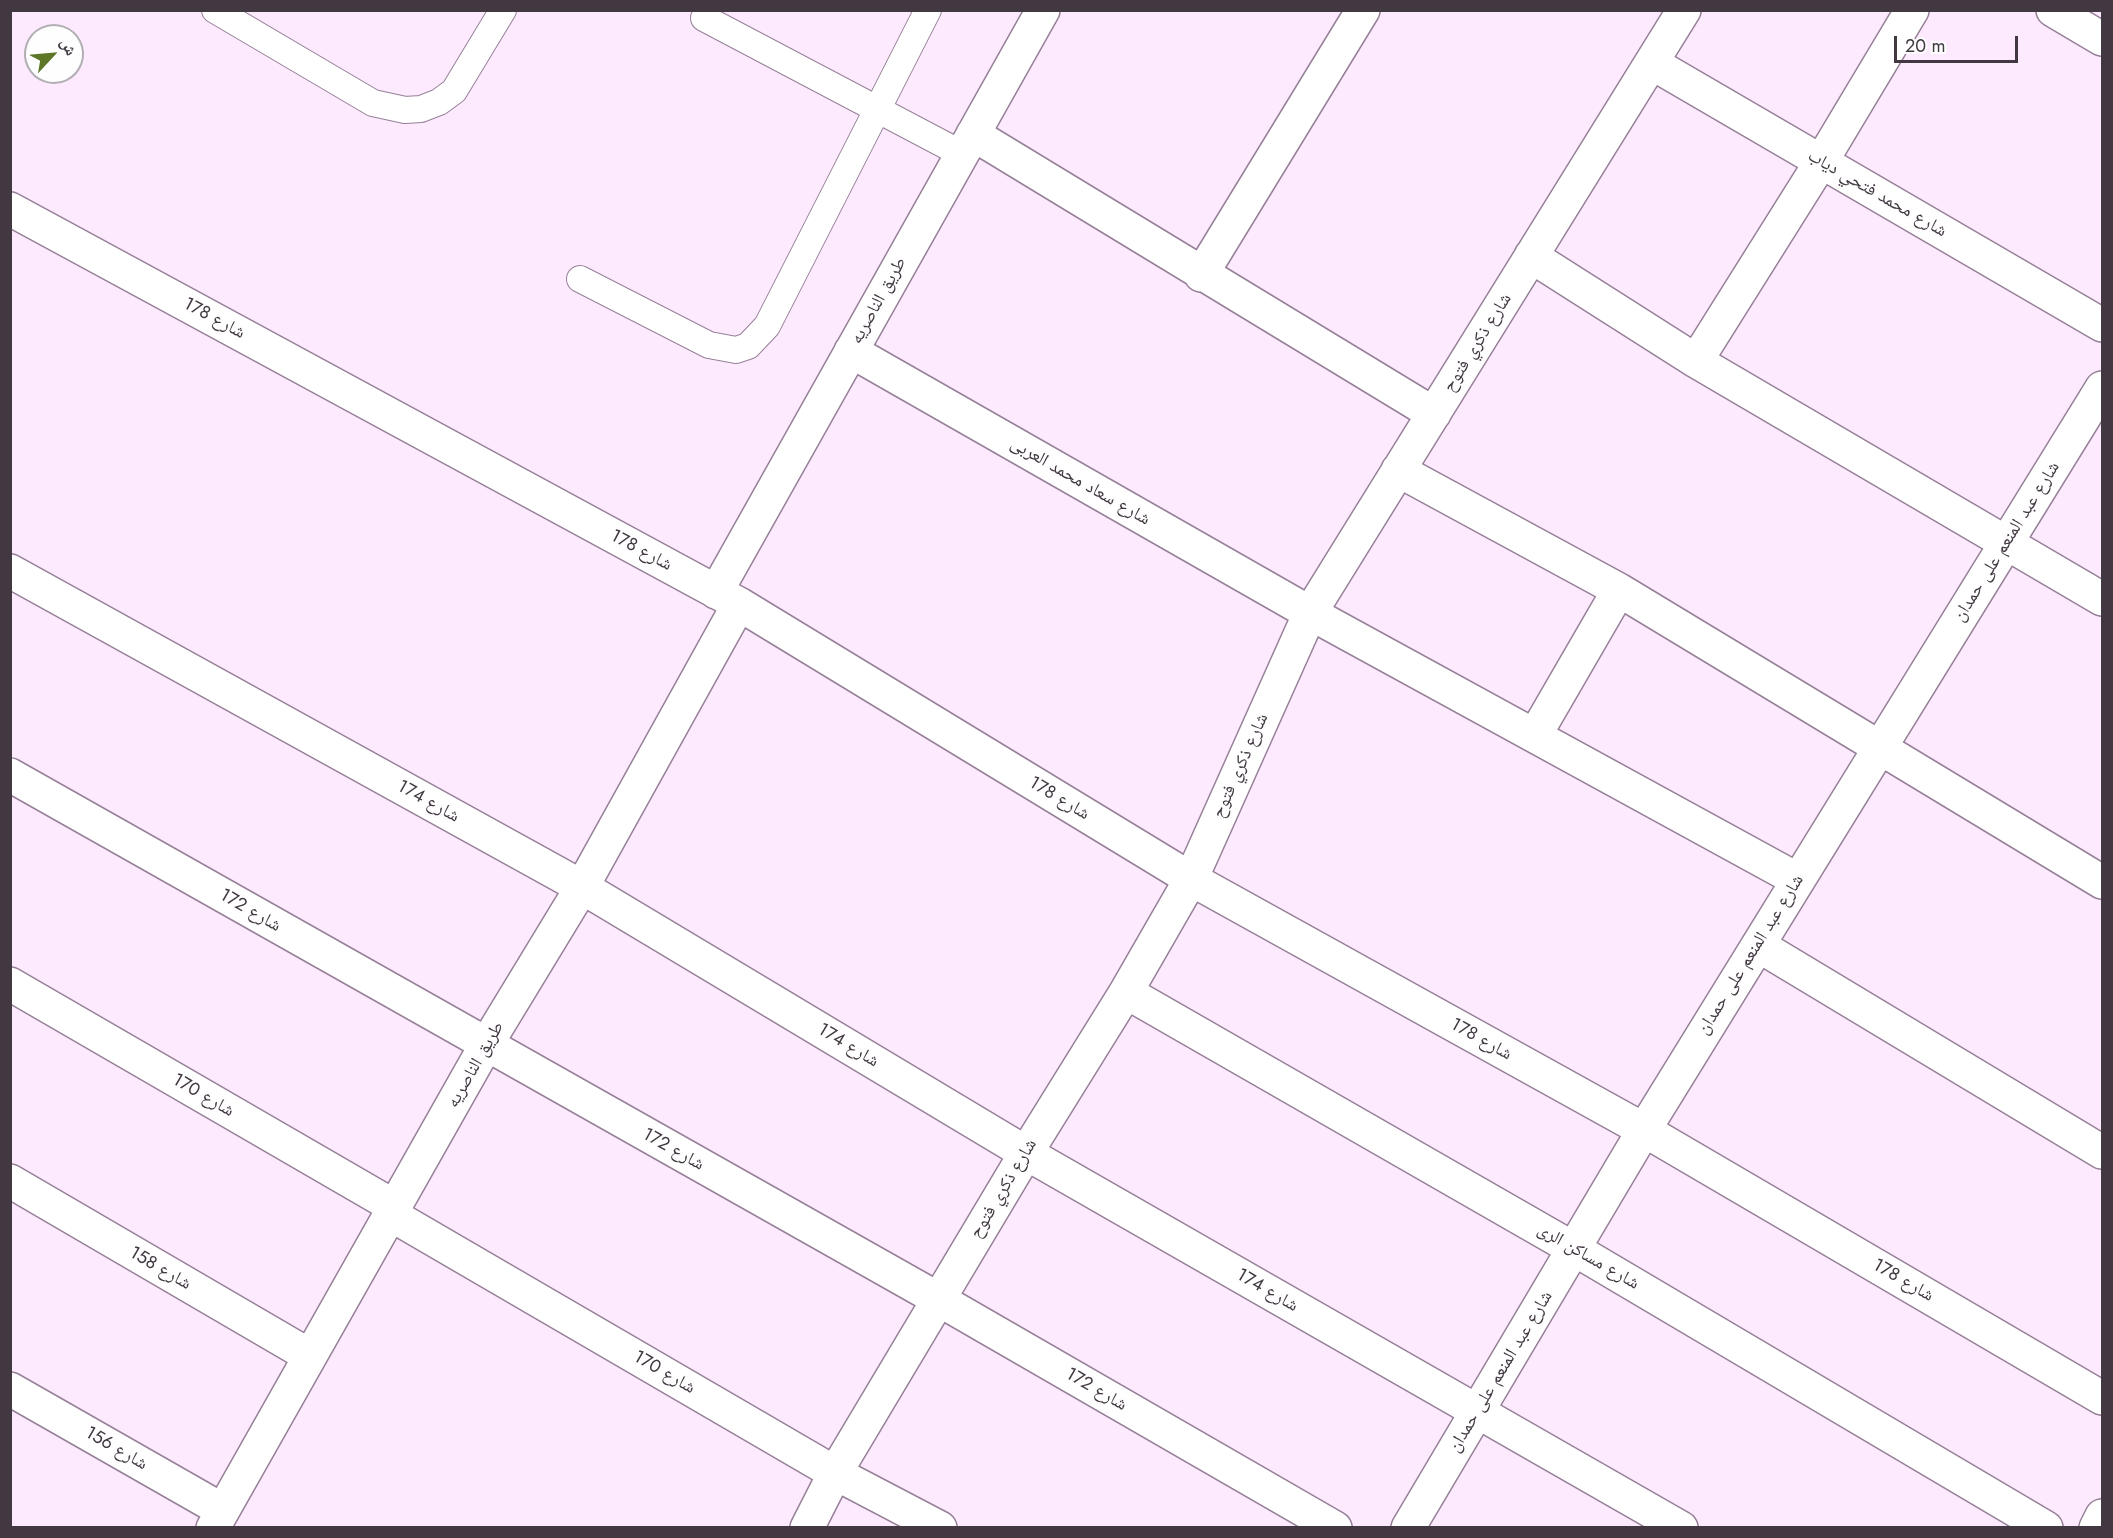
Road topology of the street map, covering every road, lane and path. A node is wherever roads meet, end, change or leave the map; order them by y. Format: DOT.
graph roads {
  1 [pos="215,10"];
  2 [pos="503,10"];
  3 [pos="928,10"];
  4 [pos="1043,10"];
  5 [pos="1363,10"];
  6 [pos="1684,10"];
  7 [pos="1912,10"];
  8 [pos="2052,10"];
  9 [pos="704,18"];
  10 [pos="2103,39"];
  11 [pos="1652,63"];
  12 [pos="878,109"];
  13 [pos="968,144"];
  14 [pos="1821,162"];
  15 [pos="10,209"];
  16 [pos="1531,256"];
  17 [pos="1201,275"];
  18 [pos="580,279"];
  19 [pos="2103,325"];
  20 [pos="851,351"];
  21 [pos="1696,361"];
  22 [pos="2103,388"];
  23 [pos="1434,414"];
  24 [pos="1398,470"];
  25 [pos="2007,542"];
  26 [pos="10,571"];
  27 [pos="1619,590"];
  28 [pos="727,598"];
  29 [pos="2103,599"];
  30 [pos="1310,613"];
  31 [pos="1535,735"];
  32 [pos="1880,747"];
  33 [pos="10,775"];
  34 [pos="1191,879"];
  35 [pos="1798,880"];
  36 [pos="2103,882"];
  37 [pos="582,887"];
  38 [pos="1758,945"];
  39 [pos="10,984"];
  40 [pos="1126,992"];
  41 [pos="486,1045"];
  42 [pos="1644,1130"];
  43 [pos="2103,1152"];
  44 [pos="1026,1153"];
  45 [pos="10,1181"];
  46 [pos="393,1211"];
  47 [pos="1574,1249"];
  48 [pos="938,1299"];
  49 [pos="310,1356"];
  50 [pos="10,1389"];
  51 [pos="2103,1398"];
  52 [pos="1477,1412"];
  53 [pos="835,1473"];
  54 [pos="2103,1516"];
  55 [pos="218,1519"];
  56 [pos="807,1527"];
  57 [pos="940,1527"];
  58 [pos="1335,1527"];
  59 [pos="1408,1527"];
  60 [pos="1681,1527"];
  61 [pos="2046,1527"];
  62 [pos="2096,1527"];
  1 -- 2 [label="lane"];
  3 -- 12 [label="lane"];
  4 -- 13 [label="street, طريق الناصريه"];
  5 -- 17 [label="street"];
  6 -- 11 [label="street, شارع ذكري فتوح"];
  7 -- 14 [label="street"];
  8 -- 10 [label="street"];
  9 -- 12 [label="lane"];
  11 -- 14 [label="street, شارع محمد فتحي دياب"];
  11 -- 16 [label="street, شارع ذكري فتوح"];
  12 -- 13 [label="lane"];
  12 -- 18 [label="lane"];
  13 -- 17 [label="street"];
  13 -- 20 [label="street, طريق الناصريه"];
  14 -- 19 [label="street, شارع محمد فتحي دياب"];
  14 -- 21 [label="street"];
  15 -- 28 [label="street, شارع 178"];
  16 -- 21 [label="street"];
  16 -- 23 [label="street, شارع ذكري فتوح"];
  17 -- 23 [label="street"];
  20 -- 28 [label="street, طريق الناصريه"];
  20 -- 30 [label="street, شارع سعاد محمد العربى"];
  21 -- 25 [label="street"];
  22 -- 25 [label="street, شارع عبد المنعم على حمدان"];
  23 -- 24 [label="street, شارع ذكري فتوح"];
  24 -- 27 [label="street"];
  24 -- 30 [label="street, شارع ذكري فتوح"];
  25 -- 29 [label="street"];
  25 -- 32 [label="street, شارع عبد المنعم على حمدان"];
  26 -- 37 [label="street, شارع 174"];
  27 -- 31 [label="street"];
  27 -- 32 [label="street"];
  28 -- 34 [label="street, شارع 178"];
  28 -- 37 [label="street, طريق الناصريه"];
  30 -- 31 [label="street, شارع سعاد محمد العربى"];
  30 -- 34 [label="street, شارع ذكري فتوح"];
  31 -- 35 [label="street, شارع سعاد محمد العربى"];
  32 -- 35 [label="street, شارع عبد المنعم على حمدان"];
  32 -- 36 [label="street"];
  33 -- 41 [label="street, شارع 172"];
  34 -- 40 [label="street, شارع ذكري فتوح"];
  34 -- 42 [label="street, شارع 178"];
  35 -- 38 [label="street, شارع عبد المنعم على حمدان"];
  37 -- 41 [label="street, طريق الناصريه"];
  37 -- 44 [label="street, شارع 174"];
  38 -- 42 [label="street, شارع عبد المنعم على حمدان"];
  38 -- 43 [label="street"];
  39 -- 46 [label="street, شارع 170"];
  40 -- 44 [label="street, شارع ذكري فتوح"];
  40 -- 47 [label="street, شارع مساكن الرى"];
  41 -- 46 [label="street, طريق الناصريه"];
  41 -- 48 [label="street, شارع 172"];
  42 -- 47 [label="street, شارع عبد المنعم على حمدان"];
  42 -- 51 [label="street, شارع 178"];
  44 -- 48 [label="street, شارع ذكري فتوح"];
  44 -- 52 [label="street, شارع 174"];
  45 -- 49 [label="street, شارع 158"];
  46 -- 49 [label="street, طريق الناصريه"];
  46 -- 53 [label="street, شارع 170"];
  47 -- 52 [label="street, شارع عبد المنعم على حمدان"];
  47 -- 61 [label="street, شارع مساكن الرى"];
  48 -- 53 [label="street, شارع ذكري فتوح"];
  48 -- 58 [label="street, شارع 172"];
  49 -- 55 [label="street, طريق الناصريه"];
  50 -- 55 [label="street, شارع 156"];
  52 -- 59 [label="street, شارع عبد المنعم على حمدان"];
  52 -- 60 [label="street, شارع 174"];
  53 -- 56 [label="street, شارع ذكري فتوح"];
  53 -- 57 [label="street, شارع 170"];
  54 -- 62 [label="street"];
}
